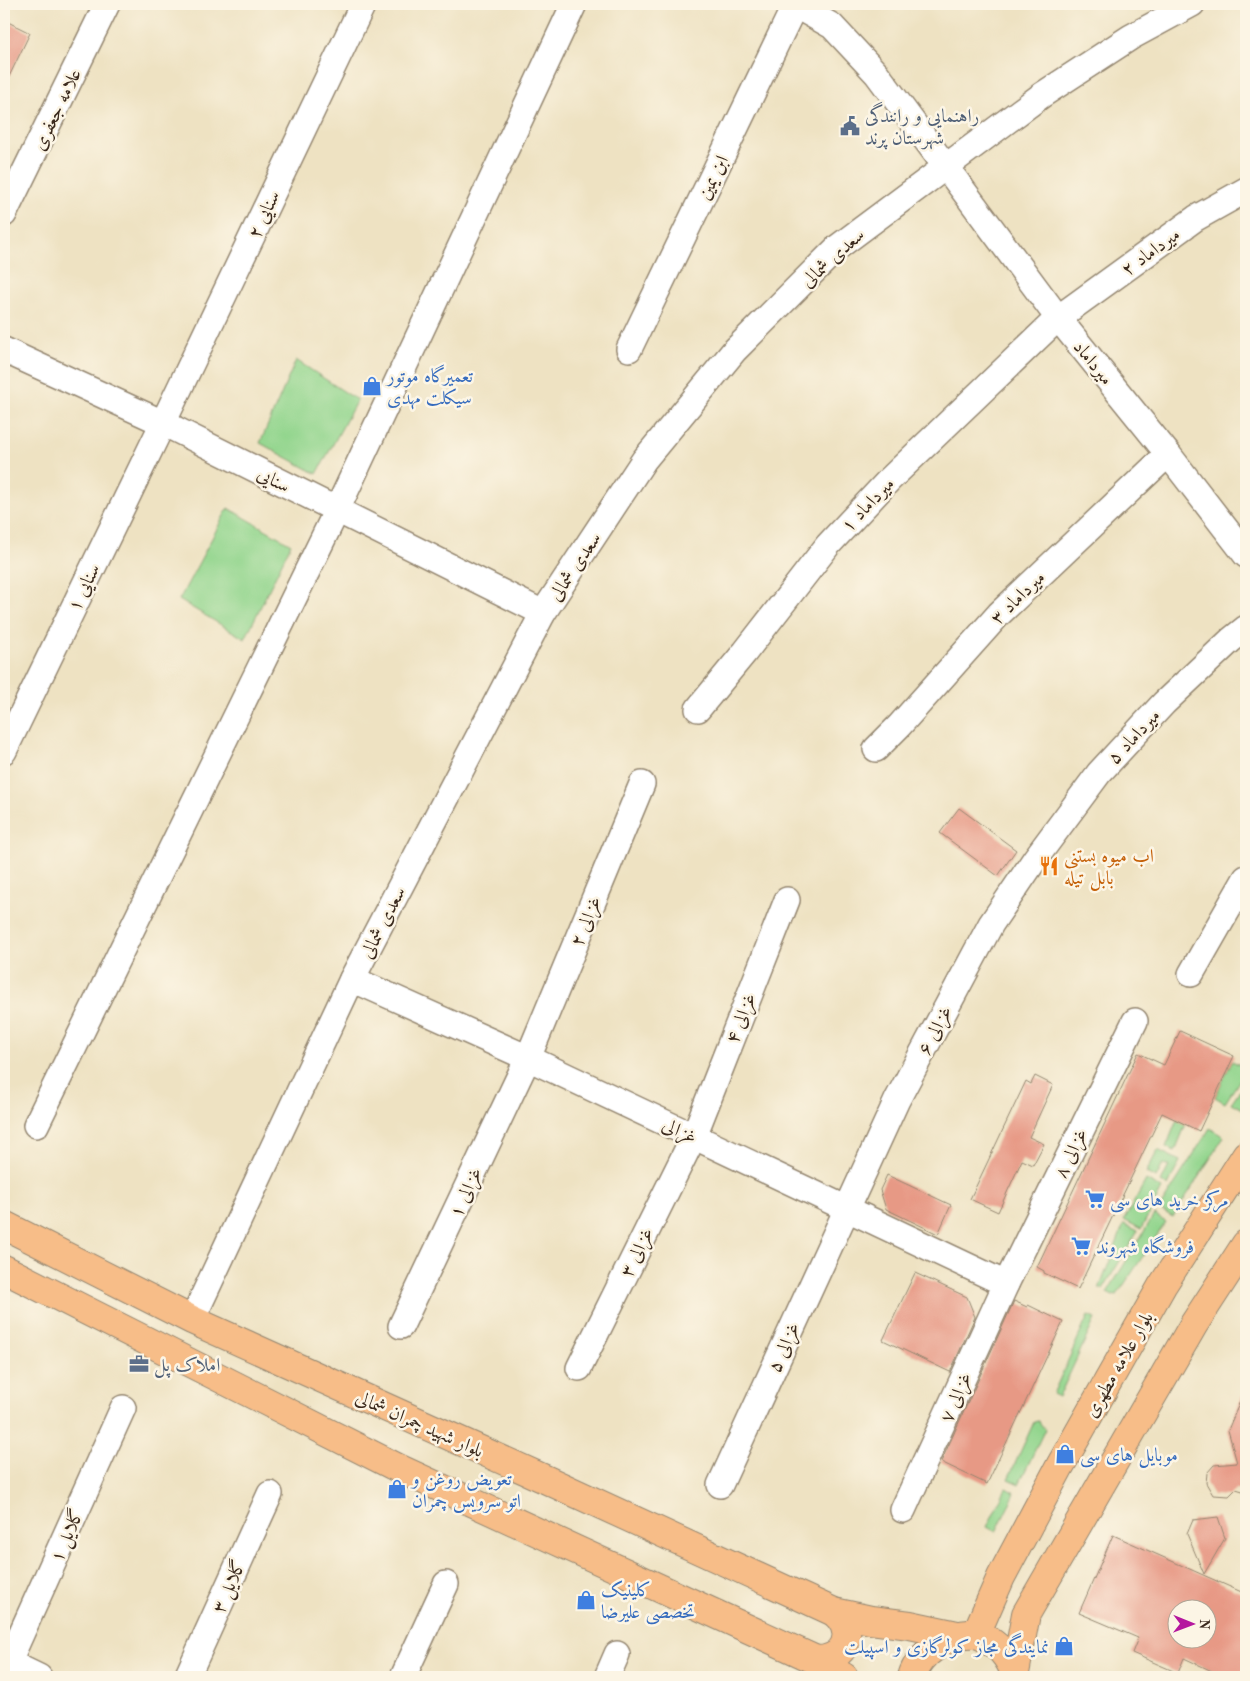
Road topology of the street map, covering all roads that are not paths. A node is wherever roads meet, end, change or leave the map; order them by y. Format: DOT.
graph roads {
  1 [pos="108,4"];
  2 [pos="363,4"];
  3 [pos="574,4"];
  4 [pos="794,4"];
  5 [pos="1192,4"];
  6 [pos="946,167"];
  7 [pos="1246,190"];
  8 [pos="4,214"];
  9 [pos="1058,318"];
  10 [pos="629,349"];
  11 [pos="4,350"];
  12 [pos="163,423"];
  13 [pos="1168,454"];
  14 [pos="337,510"];
  15 [pos="1246,555"];
  16 [pos="543,612"];
  17 [pos="1246,628"];
  18 [pos="698,709"];
  19 [pos="876,749"];
  20 [pos="4,751"];
  21 [pos="642,784"];
  22 [pos="1035,859"];
  23 [pos="1246,878"];
  24 [pos="786,900"];
  25 [pos="1191,974"];
  26 [pos="352,979"];
  27 [pos="1135,1021"];
  28 [pos="528,1058"];
  29 [pos="36,1125"];
  30 [pos="694,1136"];
  31 [pos="1246,1155"];
  32 [pos="846,1209"];
  33 [pos="4,1225"];
  34 [pos="1246,1244"];
  35 [pos="4,1269"];
  36 [pos="1006,1284"];
  37 [pos="192,1320"];
  38 [pos="401,1326"];
  39 [pos="579,1368"];
  40 [pos="123,1408"];
  41 [pos="720,1485"];
  42 [pos="270,1494"];
  43 [pos="903,1510"];
  44 [pos="446,1584"];
  45 [pos="834,1612"];
  46 [pos="967,1635"];
  47 [pos="617,1654"];
  48 [pos="816,1660"];
  49 [pos="6,1667"];
  50 [pos="1015,1675"];
  51 [pos="39,1677"];
  52 [pos="187,1677"];
  53 [pos="402,1677"];
  54 [pos="606,1677"];
  55 [pos="844,1677"];
  56 [pos="912,1677"];
  1 -- 8 [label="street, علامه جعفری"];
  2 -- 12 [label="street, سنایی ۲"];
  3 -- 14 [label="street"];
  4 -- 6 [label="street, میرداماد"];
  4 -- 10 [label="street, ابن یمین"];
  5 -- 6 [label="street, سعدی شمالی"];
  6 -- 9 [label="street, میرداماد"];
  6 -- 16 [label="street, سعدی شمالی"];
  7 -- 9 [label="street, میرداماد ۲"];
  9 -- 13 [label="street, میرداماد"];
  9 -- 18 [label="street, میرداماد ۱"];
  11 -- 12 [label="street, سنایی"];
  12 -- 14 [label="street, سنایی"];
  12 -- 20 [label="street, سنایی ۱"];
  13 -- 15 [label="street, میرداماد"];
  13 -- 19 [label="street, میرداماد ۳"];
  14 -- 16 [label="street, سنایی"];
  14 -- 29 [label="street"];
  16 -- 26 [label="street, سعدی شمالی"];
  17 -- 22 [label="street, میرداماد ۵"];
  21 -- 28 [label="street, غزالی ۲"];
  22 -- 32 [label="street, غزالی ۶"];
  23 -- 25 [label="street"];
  24 -- 30 [label="street, غزالی ۴"];
  26 -- 28 [label="street, غزالی"];
  26 -- 37 [label="street, سعدی شمالی"];
  27 -- 36 [label="street, غزالی ۸"];
  28 -- 30 [label="street, غزالی"];
  28 -- 38 [label="street, غزالی ۱"];
  30 -- 32 [label="street, غزالی"];
  30 -- 39 [label="street, غزالی ۳"];
  31 -- 46 [label="main road, بلوار علامه مطهری"];
  32 -- 36 [label="street, غزالی"];
  32 -- 41 [label="street, غزالی ۵"];
  33 -- 37 [label="main road, بلوار شهید چمران شمالی"];
  34 -- 50 [label="main road"];
  35 -- 48 [label="main road"];
  36 -- 43 [label="street, غزالی ۷"];
  37 -- 45 [label="main road, بلوار شهید چمران شمالی"];
  40 -- 49 [label="street, گلایل ۱"];
  42 -- 52 [label="street, گلایل ۳"];
  44 -- 53 [label="street"];
  45 -- 46 [label="main road, بلوار شهید چمران شمالی"];
  45 -- 48 [label="main road"];
  46 -- 50 [label="main road, بلوار شهید چمران شمالی"];
  46 -- 56 [label="main road"];
  47 -- 54 [label="street"];
  48 -- 55 [label="main road"];
  49 -- 51 [label="street"];
}
